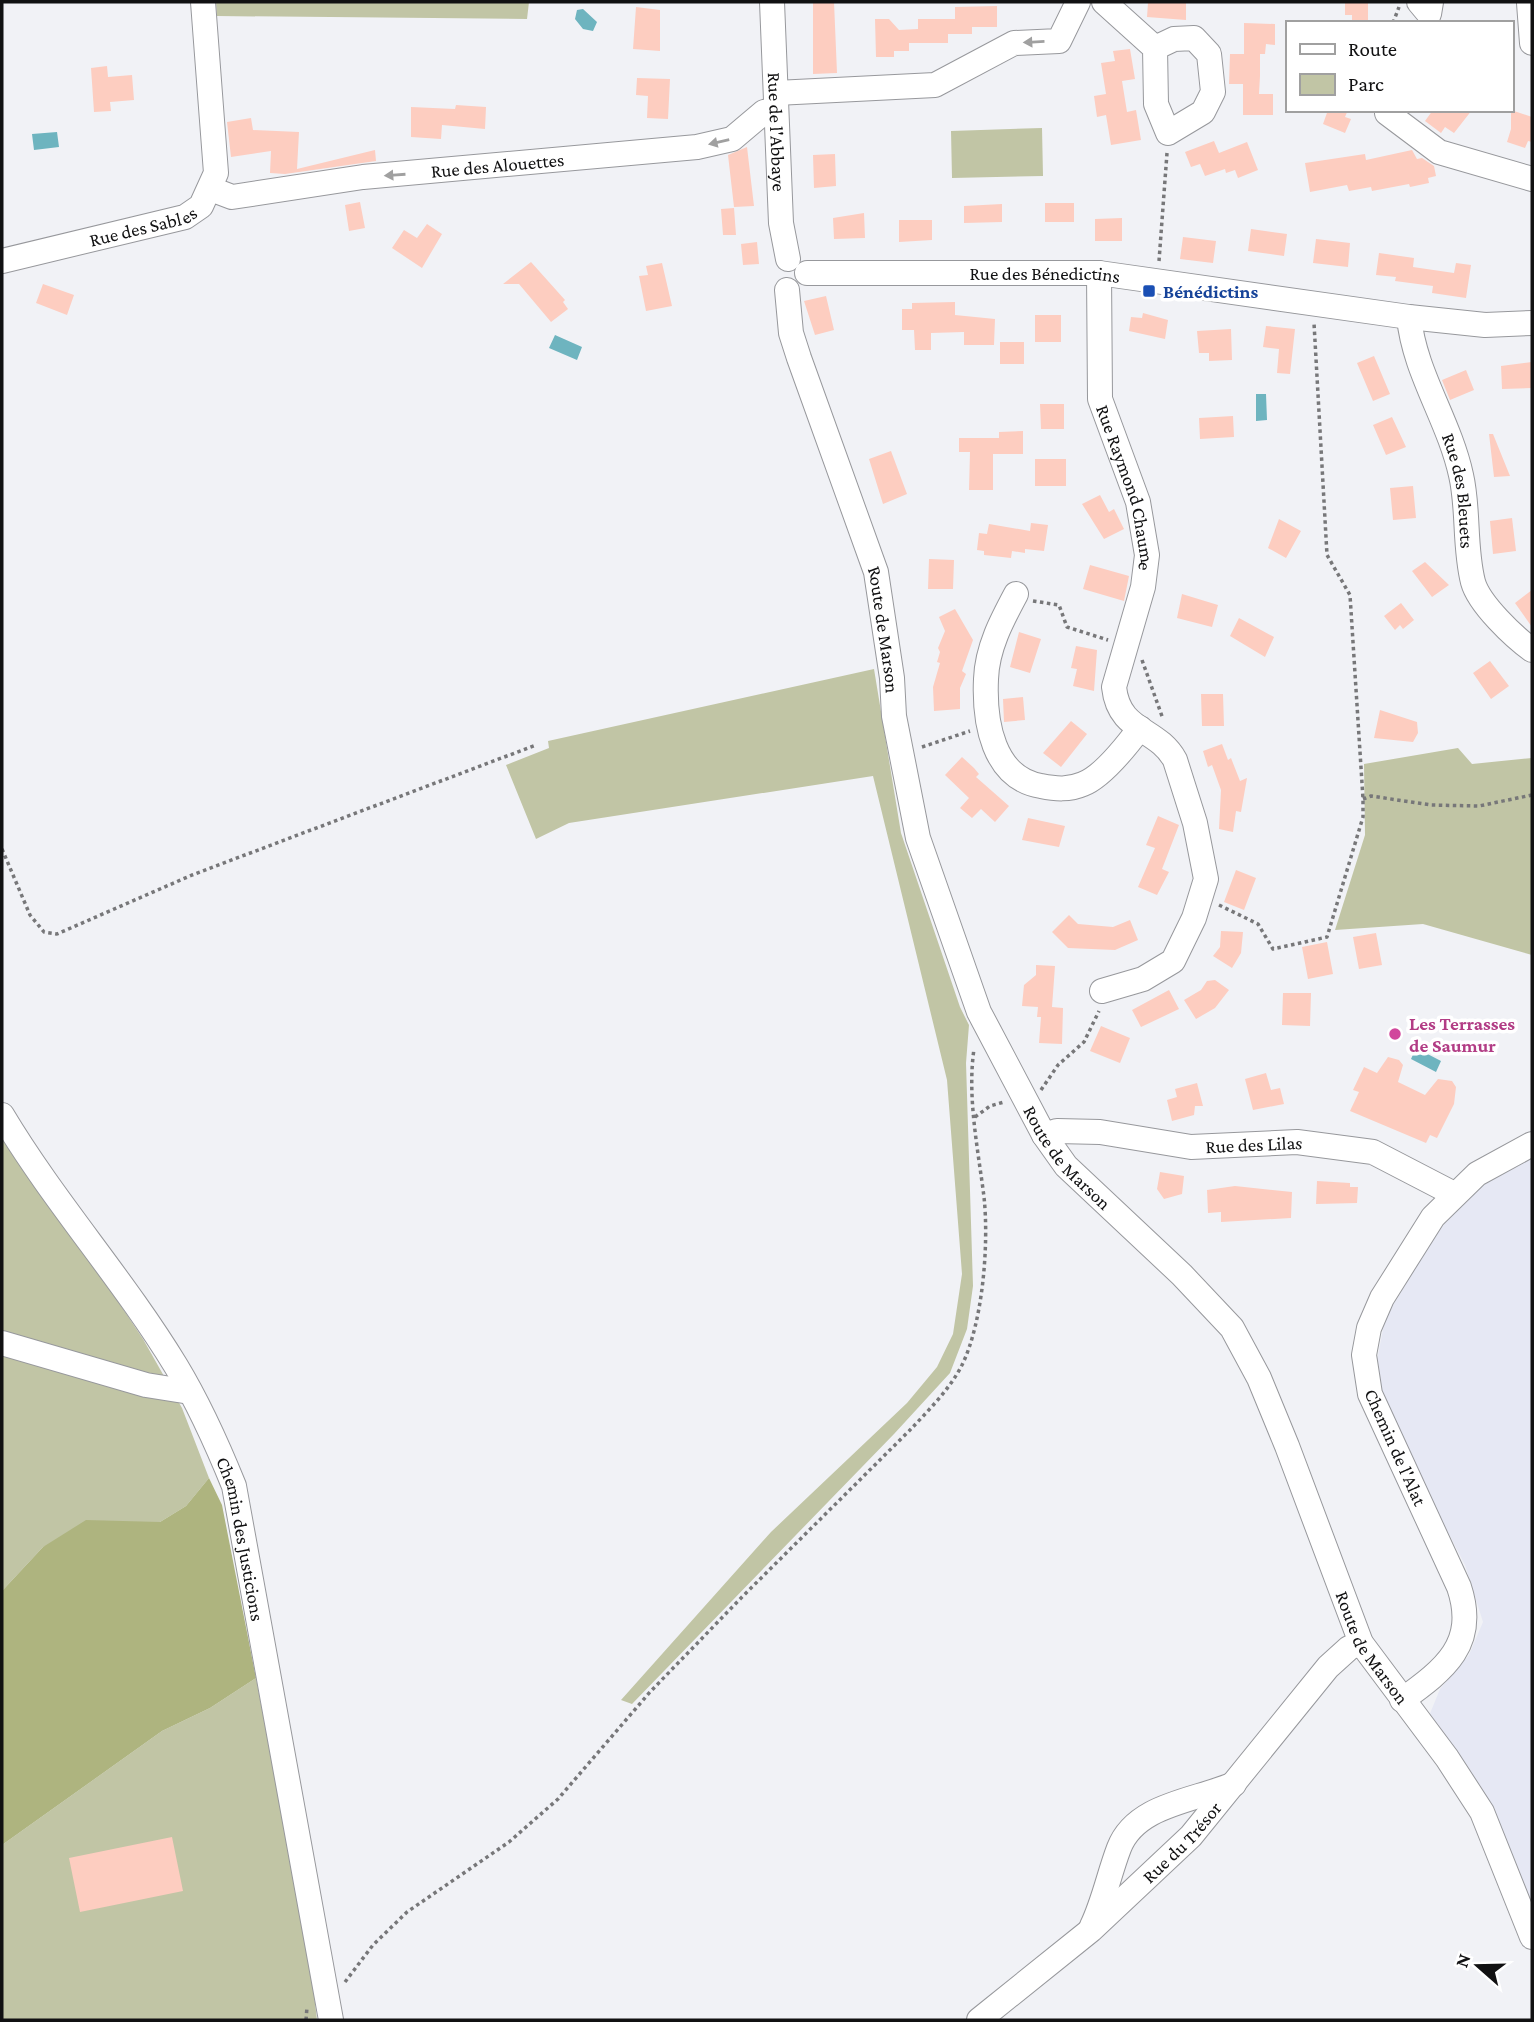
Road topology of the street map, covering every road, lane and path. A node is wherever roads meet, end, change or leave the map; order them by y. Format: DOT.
graph roads {
  1 [pos="203,2"];
  2 [pos="772,2"];
  3 [pos="1078,2"];
  4 [pos="1104,2"];
  5 [pos="1401,2"];
  6 [pos="1419,2"];
  7 [pos="1431,2"];
  8 [pos="1529,3"];
  9 [pos="1394,21"];
  10 [pos="1532,43"];
  11 [pos="1155,48"];
  12 [pos="776,101"];
  13 [pos="1387,113"];
  14 [pos="1168,133"];
  15 [pos="1532,179"];
  16 [pos="211,189"];
  17 [pos="2,261"];
  18 [pos="797,266"];
  19 [pos="1099,273"];
  20 [pos="1157,280"];
  21 [pos="1313,303"];
  22 [pos="1409,317"];
  23 [pos="1532,323"];
  24 [pos="1016,594"];
  25 [pos="1126,645"];
  26 [pos="1532,649"];
  27 [pos="1151,724"];
  28 [pos="990,736"];
  29 [pos="536,745"];
  30 [pos="900,755"];
  31 [pos="1532,795"];
  32 [pos="1363,799"];
  33 [pos="2,849"];
  34 [pos="1200,898"];
  35 [pos="1102,991"];
  36 [pos="975,1044"];
  37 [pos="1024,1098"];
  38 [pos="2,1115"];
  39 [pos="975,1116"];
  40 [pos="1044,1135"];
  41 [pos="1532,1144"];
  42 [pos="1454,1194"];
  43 [pos="2,1343"];
  44 [pos="190,1392"];
  45 [pos="1361,1643"];
  46 [pos="1402,1700"];
  47 [pos="1237,1782"];
  48 [pos="1091,1930"];
  49 [pos="1532,1937"];
  50 [pos="327,1992"];
  51 [pos="331,2020"];
  52 [pos="979,2020"];
  1 -- 16 [label="street, Rue des Sables"];
  2 -- 12 [label="street, Rue de l'Abbaye"];
  3 -- 12 [label="street, one-way"];
  4 -- 11 [label="street"];
  5 -- 9 [label="path"];
  6 -- 7 [label="street"];
  8 -- 10 [label="street"];
  11 -- 14 [label="street"];
  11 -- 14 [label="street"];
  12 -- 16 [label="street, Rue des Alouettes, one-way"];
  12 -- 18 [label="street, Rue de l'Abbaye"];
  13 -- 15 [label="street"];
  14 -- 20 [label="path"];
  16 -- 17 [label="street, Rue des Sables"];
  18 -- 19 [label="street, Rue des Bénedictins"];
  18 -- 30 [label="street, Route de Marson"];
  19 -- 20 [label="street, Rue des Bénedictins"];
  19 -- 25 [label="street, Rue Raymond Chaume"];
  20 -- 21 [label="street, Rue des Bénedictins"];
  21 -- 22 [label="street, Rue des Bénedictins"];
  21 -- 32 [label="path"];
  22 -- 23 [label="street, Rue des Bénedictins"];
  22 -- 26 [label="street, Rue des Bleuets"];
  24 -- 25 [label="path"];
  24 -- 28 [label="street"];
  25 -- 27 [label="path"];
  25 -- 27 [label="street, Rue Raymond Chaume"];
  27 -- 28 [label="street"];
  27 -- 34 [label="street, Rue Raymond Chaume"];
  28 -- 30 [label="path"];
  29 -- 33 [label="path"];
  30 -- 37 [label="street, Route de Marson"];
  31 -- 32 [label="path"];
  32 -- 34 [label="path"];
  34 -- 35 [label="street, Rue Raymond Chaume"];
  35 -- 37 [label="path"];
  36 -- 39 [label="path"];
  37 -- 39 [label="path"];
  37 -- 40 [label="street, Route de Marson"];
  38 -- 44 [label="street, Chemin des Justicions"];
  39 -- 50 [label="path"];
  40 -- 42 [label="street, Rue des Lilas"];
  40 -- 45 [label="street, Route de Marson"];
  41 -- 42 [label="street, Chemin de l'Alat"];
  42 -- 46 [label="street, Chemin de l'Alat"];
  43 -- 44 [label="street"];
  44 -- 50 [label="street, Chemin des Justicions"];
  45 -- 46 [label="street, Route de Marson"];
  45 -- 47 [label="street, Rue du Trésor"];
  46 -- 49 [label="street, Route de Marson"];
  47 -- 48 [label="street, Rue du Trésor"];
  47 -- 48 [label="street"];
  48 -- 52 [label="street, Rue du Trésor"];
  50 -- 51 [label="street, Chemin des Justicions"];
}
